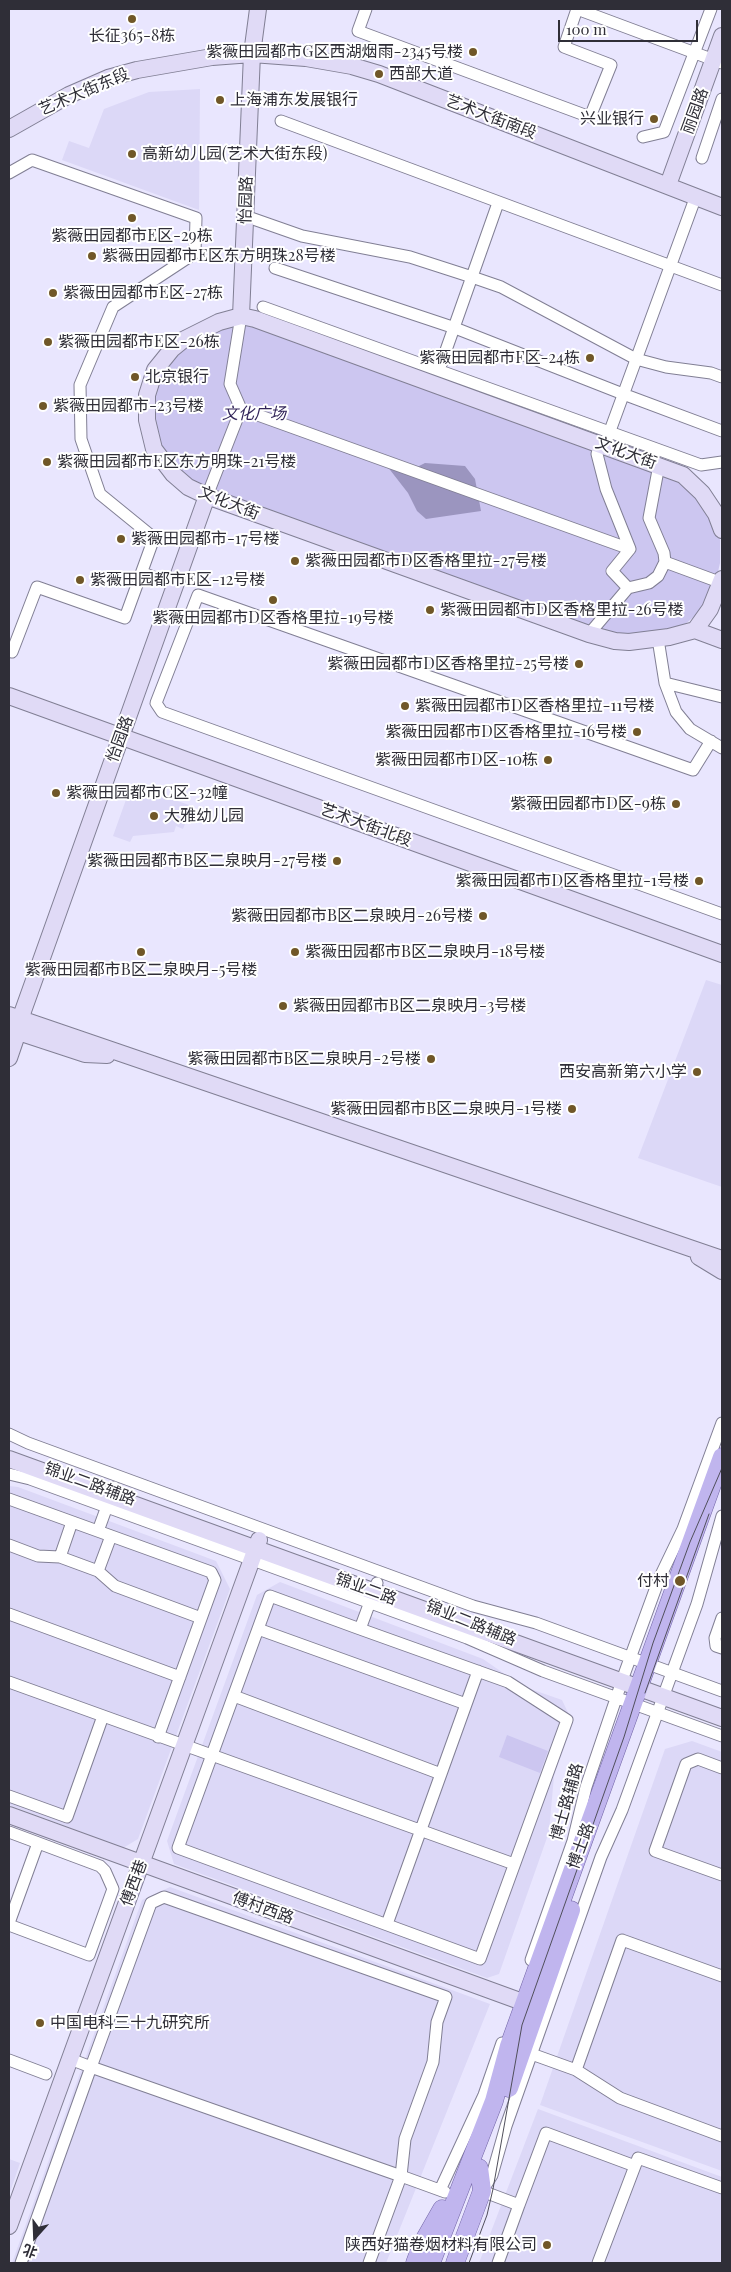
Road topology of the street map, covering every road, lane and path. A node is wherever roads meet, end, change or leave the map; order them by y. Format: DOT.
graph roads {
  1 [pos="248,9"];
  2 [pos="258,9"];
  3 [pos="366,9"];
  4 [pos="576,9"];
  5 [pos="711,9"];
  6 [pos="722,36"];
  7 [pos="694,53"];
  8 [pos="252,54"];
  9 [pos="718,62"];
  10 [pos="722,99"];
  11 [pos="280,121"];
  12 [pos="9,128"];
  13 [pos="643,137"];
  14 [pos="702,158"];
  15 [pos="9,173"];
  16 [pos="668,186"];
  17 [pos="696,196"];
  18 [pos="498,203"];
  19 [pos="722,207"];
  20 [pos="245,216"];
  21 [pos="670,265"];
  22 [pos="275,268"];
  23 [pos="472,277"];
  24 [pos="722,285"];
  25 [pos="263,307"];
  26 [pos="241,316"];
  27 [pos="455,328"];
  28 [pos="636,359"];
  29 [pos="439,370"];
  30 [pos="722,377"];
  31 [pos="623,394"];
  32 [pos="240,409"];
  33 [pos="722,431"];
  34 [pos="605,440"];
  35 [pos="722,462"];
  36 [pos="659,465"];
  37 [pos="207,496"];
  38 [pos="722,530"];
  39 [pos="630,549"];
  40 [pos="665,562"];
  41 [pos="143,573"];
  42 [pos="722,581"];
  43 [pos="174,585"];
  44 [pos="628,588"];
  45 [pos="695,630"];
  46 [pos="590,634"];
  47 [pos="658,639"];
  48 [pos="722,640"];
  49 [pos="9,651"];
  50 [pos="665,683"];
  51 [pos="9,696"];
  52 [pos="722,697"];
  53 [pos="121,736"];
  54 [pos="711,742"];
  55 [pos="722,748"];
  56 [pos="722,914"];
  57 [pos="722,954"];
  58 [pos="14,1021"];
  59 [pos="9,1058"];
  60 [pos="681,1244"];
  61 [pos="722,1249"];
  62 [pos="722,1259"];
  63 [pos="722,1271"];
  64 [pos="722,1422"];
  65 [pos="9,1434"];
  66 [pos="9,1449"];
  67 [pos="722,1457"];
  68 [pos="9,1459"];
  69 [pos="9,1474"];
  70 [pos="722,1486"];
  71 [pos="110,1497"];
  72 [pos="9,1499"];
  73 [pos="722,1516"];
  74 [pos="72,1522"];
  75 [pos="98,1531"];
  76 [pos="111,1536"];
  77 [pos="9,1545"];
  78 [pos="256,1550"];
  79 [pos="60,1556"];
  80 [pos="98,1571"];
  81 [pos="374,1592"];
  82 [pos="9,1614"];
  83 [pos="201,1618"];
  84 [pos="722,1622"];
  85 [pos="258,1629"];
  86 [pos="360,1629"];
  87 [pos="722,1648"];
  88 [pos="478,1671"];
  89 [pos="180,1677"];
  90 [pos="9,1682"];
  91 [pos="644,1685"];
  92 [pos="722,1690"];
  93 [pos="234,1696"];
  94 [pos="466,1704"];
  95 [pos="722,1708"];
  96 [pos="103,1716"];
  97 [pos="722,1718"];
  98 [pos="722,1736"];
  99 [pos="158,1737"];
  100 [pos="186,1745"];
  101 [pos="212,1755"];
  102 [pos="722,1768"];
  103 [pos="441,1774"];
  104 [pos="9,1796"];
  105 [pos="9,1815"];
  106 [pos="421,1830"];
  107 [pos="9,1832"];
  108 [pos="38,1843"];
  109 [pos="142,1864"];
  110 [pos="514,1864"];
  111 [pos="722,1875"];
  112 [pos="9,1924"];
  113 [pos="386,1924"];
  114 [pos="722,1976"];
  115 [pos="517,2000"];
  116 [pos="526,2052"];
  117 [pos="70,2059"];
  118 [pos="9,2060"];
  119 [pos="92,2067"];
  120 [pos="576,2070"];
  121 [pos="46,2074"];
  122 [pos="722,2136"];
  123 [pos="635,2166"];
  124 [pos="473,2168"];
  125 [pos="401,2176"];
  126 [pos="722,2188"];
  127 [pos="482,2191"];
  128 [pos="445,2192"];
  129 [pos="519,2205"];
  130 [pos="9,2226"];
  131 [pos="445,2238"];
  132 [pos="21,2263"];
  133 [pos="369,2263"];
  134 [pos="415,2263"];
  135 [pos="431,2263"];
  136 [pos="441,2263"];
  137 [pos="455,2263"];
  138 [pos="498,2263"];
  139 [pos="598,2263"];
  1 -- 8 [label="street, 怡园路"];
  2 -- 8 [label="street, 怡园路"];
  3 -- 4 [label="street"];
  4 -- 7 [label="street"];
  5 -- 7 [label="street"];
  6 -- 9 [label="street, 丽园路"];
  7 -- 9 [label="street"];
  7 -- 13 [label="street"];
  8 -- 12 [label="street, 艺术大街东段"];
  8 -- 16 [label="street, 艺术大街南段"];
  8 -- 20 [label="street, 怡园路"];
  9 -- 16 [label="street, 丽园路"];
  10 -- 14 [label="street"];
  11 -- 18 [label="street"];
  15 -- 41 [label="street"];
  16 -- 17 [label="street, 艺术大街南段"];
  17 -- 19 [label="street, 艺术大街南段"];
  17 -- 21 [label="street"];
  18 -- 21 [label="street"];
  18 -- 23 [label="street"];
  20 -- 23 [label="street"];
  20 -- 26 [label="street, 怡园路"];
  21 -- 24 [label="street"];
  21 -- 28 [label="street"];
  22 -- 27 [label="street"];
  23 -- 27 [label="street"];
  23 -- 28 [label="street"];
  25 -- 29 [label="street"];
  26 -- 32 [label="street"];
  26 -- 34 [label="street, 文化大街"];
  26 -- 37 [label="street, 文化大街"];
  27 -- 29 [label="street"];
  27 -- 31 [label="street"];
  28 -- 30 [label="street"];
  28 -- 31 [label="street"];
  29 -- 34 [label="street"];
  31 -- 33 [label="street"];
  31 -- 34 [label="street"];
  32 -- 37 [label="street"];
  32 -- 39 [label="street"];
  34 -- 35 [label="street"];
  34 -- 36 [label="street, 文化大街"];
  34 -- 39 [label="street"];
  36 -- 38 [label="street, 文化大街"];
  36 -- 40 [label="street"];
  37 -- 43 [label="street, 怡园路"];
  37 -- 46 [label="street, 文化大街"];
  39 -- 44 [label="street"];
  40 -- 42 [label="street"];
  40 -- 44 [label="street"];
  41 -- 43 [label="street"];
  41 -- 49 [label="street"];
  42 -- 45 [label="street"];
  43 -- 53 [label="street, 怡园路"];
  44 -- 46 [label="street"];
  45 -- 47 [label="street, 文化大街"];
  45 -- 48 [label="street"];
  46 -- 47 [label="street, 文化大街"];
  47 -- 50 [label="street"];
  50 -- 52 [label="street"];
  50 -- 54 [label="street"];
  51 -- 53 [label="street, 艺术大街北段"];
  53 -- 57 [label="street, 艺术大街北段"];
  53 -- 58 [label="street, 怡园路"];
  54 -- 55 [label="street"];
  54 -- 56 [label="street"];
  58 -- 59 [label="street, 怡园路"];
  58 -- 60 [label="street"];
  58 -- 61 [label="street"];
  60 -- 62 [label="street"];
  60 -- 63 [label="street"];
  64 -- 91 [label="street, 博士路辅路"];
  65 -- 91 [label="street, 锦业二路辅路"];
  66 -- 71 [label="street, 锦业二路"];
  67 -- 91 [label="main road, 博士路"];
  68 -- 71 [label="street, 锦业二路"];
  69 -- 71 [label="street, 锦业二路辅路"];
  70 -- 91 [label="main road, 博士路"];
  71 -- 75 [label="street"];
  71 -- 78 [label="street, 锦业二路"];
  72 -- 74 [label="street"];
  73 -- 91 [label="street, 博士路辅路"];
  74 -- 75 [label="street"];
  74 -- 79 [label="street"];
  75 -- 76 [label="street"];
  76 -- 80 [label="street"];
  76 -- 83 [label="street"];
  77 -- 79 [label="street"];
  78 -- 81 [label="street, 锦业二路"];
  78 -- 100 [label="street, 傅西巷"];
  79 -- 80 [label="street"];
  80 -- 83 [label="street"];
  81 -- 86 [label="street"];
  81 -- 91 [label="street, 锦业二路"];
  82 -- 89 [label="street"];
  83 -- 89 [label="street"];
  84 -- 87 [label="street"];
  85 -- 86 [label="street"];
  85 -- 93 [label="street"];
  85 -- 94 [label="street"];
  86 -- 88 [label="street"];
  88 -- 94 [label="street"];
  88 -- 110 [label="street"];
  89 -- 99 [label="street"];
  90 -- 96 [label="street"];
  91 -- 92 [label="street, 锦业二路辅路"];
  91 -- 95 [label="street, 锦业二路"];
  91 -- 97 [label="street, 锦业二路"];
  91 -- 98 [label="street, 锦业二路辅路"];
  91 -- 115 [label="street, 博士路辅路"];
  91 -- 116 [label="main road, 博士路"];
  91 -- 124 [label="main road, 博士路"];
  93 -- 101 [label="street"];
  93 -- 103 [label="street"];
  94 -- 103 [label="street"];
  96 -- 99 [label="street"];
  96 -- 104 [label="street"];
  99 -- 100 [label="street"];
  100 -- 101 [label="street"];
  100 -- 109 [label="street, 傅西巷"];
  101 -- 106 [label="street"];
  101 -- 113 [label="street"];
  102 -- 111 [label="street"];
  103 -- 106 [label="street"];
  105 -- 109 [label="street, 傅村西路"];
  106 -- 110 [label="street"];
  106 -- 113 [label="street"];
  107 -- 108 [label="street"];
  108 -- 112 [label="street"];
  108 -- 112 [label="street"];
  109 -- 115 [label="street, 傅村西路"];
  109 -- 117 [label="street, 傅西巷"];
  110 -- 113 [label="street"];
  114 -- 120 [label="street"];
  115 -- 128 [label="street, 博士路辅路"];
  116 -- 120 [label="street"];
  116 -- 124 [label="main road, 博士路"];
  116 -- 127 [label="street"];
  117 -- 119 [label="street"];
  117 -- 130 [label="street, 傅西巷"];
  118 -- 121 [label="street"];
  119 -- 125 [label="street"];
  119 -- 125 [label="street"];
  119 -- 132 [label="street"];
  120 -- 122 [label="street"];
  123 -- 126 [label="street"];
  123 -- 129 [label="street"];
  123 -- 139 [label="street"];
  124 -- 127 [label="main road"];
  124 -- 128 [label="main road"];
  124 -- 131 [label="main road, 博士路"];
  125 -- 128 [label="street"];
  125 -- 133 [label="street"];
  127 -- 129 [label="street"];
  127 -- 137 [label="main road"];
  128 -- 134 [label="main road"];
  129 -- 138 [label="street"];
  131 -- 135 [label="main road"];
  131 -- 136 [label="main road"];
}
